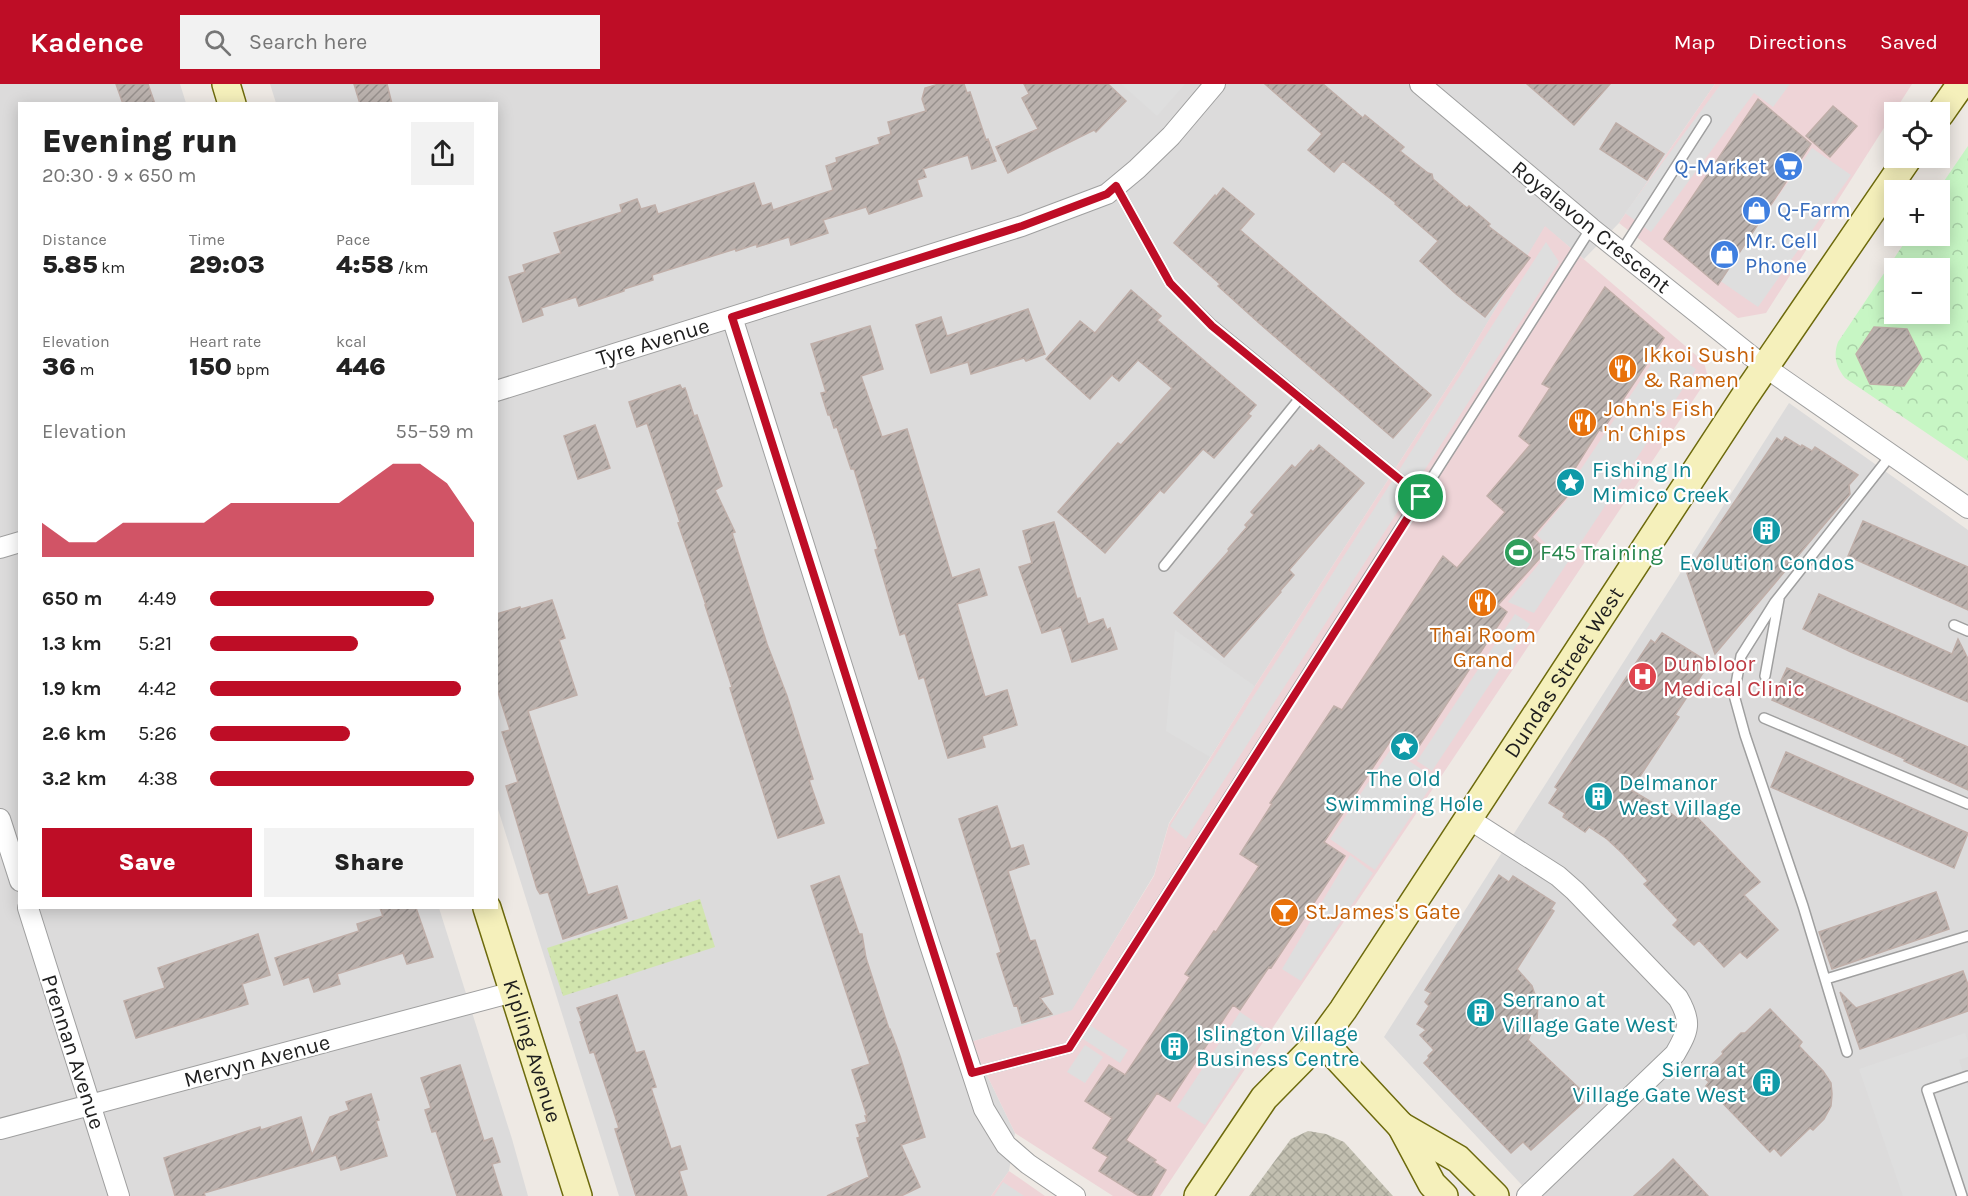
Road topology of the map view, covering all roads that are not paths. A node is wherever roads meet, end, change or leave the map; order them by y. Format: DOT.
graph roads {
  1 [pos="226,84"];
  2 [pos="1215,84"];
  3 [pos="1420,84"];
  4 [pos="1961,84"];
  5 [pos="231,102"];
  6 [pos="1948,102"];
  7 [pos="1706,120"];
  8 [pos="1901,168"];
  9 [pos="1116,186"];
  10 [pos="1591,228"];
  11 [pos="1621,253"];
  12 [pos="732,317"];
  13 [pos="1765,367"];
  14 [pos="498,390"];
  15 [pos="1300,398"];
  16 [pos="1891,455"];
  17 [pos="1421,497"];
  18 [pos="1968,508"];
  19 [pos="18,543"];
  20 [pos="0,548"];
  21 [pos="1164,566"];
  22 [pos="1780,596"];
  23 [pos="1954,625"];
  24 [pos="1968,631"];
  25 [pos="1765,676"];
  26 [pos="1764,718"];
  27 [pos="1968,804"];
  28 [pos="0,819"];
  29 [pos="1469,819"];
  30 [pos="18,875"];
  31 [pos="28,909"];
  32 [pos="487,909"];
  33 [pos="1968,936"];
  34 [pos="1826,979"];
  35 [pos="513,992"];
  36 [pos="1321,1040"];
  37 [pos="1847,1052"];
  38 [pos="972,1073"];
  39 [pos="1968,1076"];
  40 [pos="90,1105"];
  41 [pos="1401,1126"];
  42 [pos="0,1129"];
  43 [pos="119,1196"];
  44 [pos="578,1196"];
  45 [pos="1075,1196"];
  46 [pos="1198,1196"];
  47 [pos="1444,1196"];
  48 [pos="1495,1196"];
  49 [pos="1527,1196"];
  50 [pos="1962,1196"];
  1 -- 5 [label="main road"];
  2 -- 9 [label="street, Tyre Avenue"];
  3 -- 10 [label="street, Royalavon Crescent"];
  4 -- 6 [label="main road"];
  7 -- 11 [label="lane"];
  8 -- 13 [label="main road, Dundas Street West"];
  9 -- 12 [label="street, Tyre Avenue"];
  9 -- 15 [label="lane"];
  10 -- 11 [label="street, Royalavon Crescent"];
  10 -- 17 [label="lane"];
  11 -- 13 [label="street, Royalavon Crescent"];
  12 -- 14 [label="street, Tyre Avenue"];
  12 -- 38 [label="street"];
  13 -- 16 [label="street, Royalavon Crescent"];
  13 -- 29 [label="main road, Dundas Street West"];
  15 -- 17 [label="lane"];
  15 -- 21 [label="lane"];
  16 -- 18 [label="street, Royalavon Crescent"];
  16 -- 22 [label="lane"];
  17 -- 38 [label="lane"];
  19 -- 20 [label="street"];
  22 -- 25 [label="lane"];
  22 -- 34 [label="lane"];
  23 -- 24 [label="lane"];
  26 -- 27 [label="lane"];
  28 -- 30 [label="street"];
  29 -- 36 [label="main road, Dundas Street West"];
  29 -- 49 [label="street"];
  31 -- 40 [label="street, Prennan Avenue"];
  32 -- 35 [label="main road, Kipling Avenue"];
  33 -- 34 [label="lane"];
  34 -- 37 [label="lane"];
  35 -- 40 [label="street, Mervyn Avenue"];
  35 -- 44 [label="main road, Kipling Avenue"];
  36 -- 41 [label="main road"];
  36 -- 46 [label="main road, Dundas Street West"];
  38 -- 45 [label="street"];
  39 -- 50 [label="lane"];
  40 -- 42 [label="street, Mervyn Avenue"];
  40 -- 43 [label="street, Prennan Avenue"];
  41 -- 47 [label="main road"];
  41 -- 48 [label="main road"];
}
